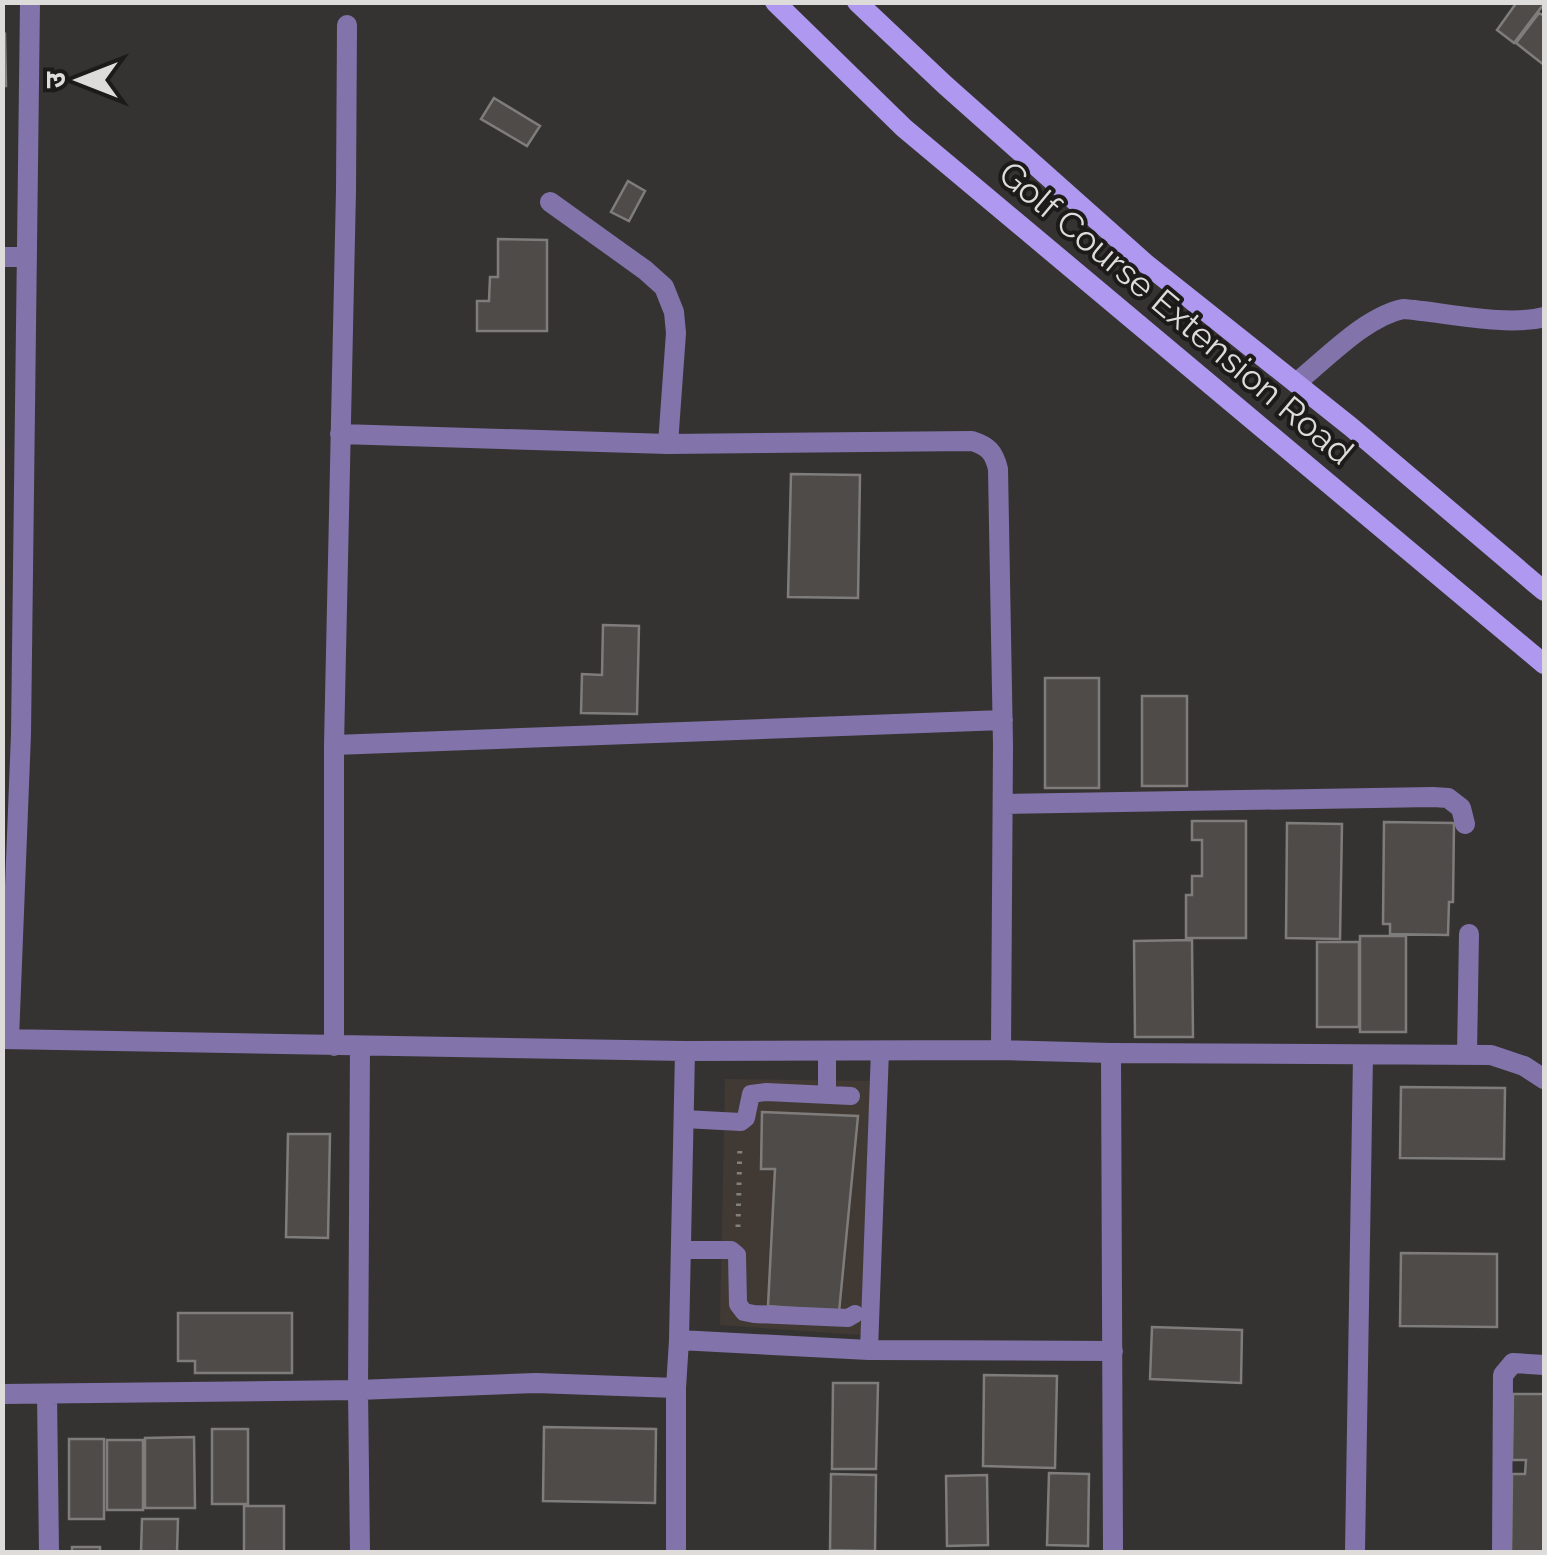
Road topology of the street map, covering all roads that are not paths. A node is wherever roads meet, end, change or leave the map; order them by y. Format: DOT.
graph roads {
  1 [pos="30,2"];
  2 [pos="775,2"];
  3 [pos="857,2"];
  4 [pos="346,25"];
  5 [pos="550,202"];
  6 [pos="2,257"];
  7 [pos="27,257"];
  8 [pos="1544,317"];
  9 [pos="1296,383"];
  10 [pos="340,434"];
  11 [pos="668,444"];
  12 [pos="1544,591"];
  13 [pos="1544,664"];
  14 [pos="1003,720"];
  15 [pos="12,733"];
  16 [pos="334,745"];
  17 [pos="1003,804"];
  18 [pos="1465,824"];
  19 [pos="1469,934"];
  20 [pos="6,1039"];
  21 [pos="334,1046"];
  22 [pos="360,1047"];
  23 [pos="827,1050"];
  24 [pos="880,1050"];
  25 [pos="1002,1050"];
  26 [pos="685,1051"];
  27 [pos="1110,1053"];
  28 [pos="1363,1056"];
  29 [pos="1467,1056"];
  30 [pos="1544,1079"];
  31 [pos="827,1095"];
  32 [pos="851,1096"];
  33 [pos="684,1119"];
  34 [pos="681,1250"];
  35 [pos="680,1340"];
  36 [pos="844,1349"];
  37 [pos="869,1350"];
  38 [pos="1113,1352"];
  39 [pos="1544,1365"];
  40 [pos="676,1388"];
  41 [pos="358,1390"];
  42 [pos="2,1394"];
  43 [pos="48,1394"];
  44 [pos="49,1552"];
  45 [pos="360,1552"];
  46 [pos="676,1552"];
  47 [pos="1113,1552"];
  48 [pos="1355,1552"];
  49 [pos="1502,1552"];
  1 -- 7 [label="street"];
  2 -- 13 [label="main road, Golf Course Extension Road"];
  3 -- 9 [label="main road, Golf Course Extension Road"];
  4 -- 10 [label="street"];
  5 -- 11 [label="street"];
  6 -- 7 [label="street"];
  7 -- 15 [label="street"];
  8 -- 9 [label="street"];
  9 -- 12 [label="main road, Golf Course Extension Road"];
  10 -- 11 [label="street"];
  10 -- 16 [label="street"];
  11 -- 14 [label="street"];
  14 -- 16 [label="street"];
  14 -- 17 [label="street"];
  15 -- 20 [label="street"];
  16 -- 21 [label="street"];
  17 -- 18 [label="street"];
  17 -- 25 [label="street"];
  19 -- 29 [label="street"];
  20 -- 21 [label="street"];
  21 -- 22 [label="street"];
  22 -- 26 [label="street"];
  22 -- 41 [label="street"];
  23 -- 24 [label="street"];
  23 -- 26 [label="street"];
  23 -- 31 [label="lane"];
  24 -- 25 [label="street"];
  24 -- 37 [label="lane"];
  25 -- 27 [label="street"];
  26 -- 33 [label="street"];
  27 -- 28 [label="street"];
  27 -- 38 [label="street"];
  28 -- 29 [label="street"];
  28 -- 48 [label="street"];
  29 -- 30 [label="street"];
  31 -- 32 [label="lane"];
  31 -- 33 [label="lane"];
  33 -- 34 [label="street"];
  34 -- 35 [label="street"];
  34 -- 36 [label="lane"];
  35 -- 36 [label="street"];
  35 -- 40 [label="street"];
  36 -- 37 [label="street"];
  37 -- 38 [label="street"];
  38 -- 47 [label="street"];
  39 -- 49 [label="street"];
  40 -- 41 [label="street"];
  40 -- 46 [label="street"];
  41 -- 43 [label="street"];
  41 -- 45 [label="street"];
  42 -- 43 [label="street"];
  43 -- 44 [label="street"];
}
